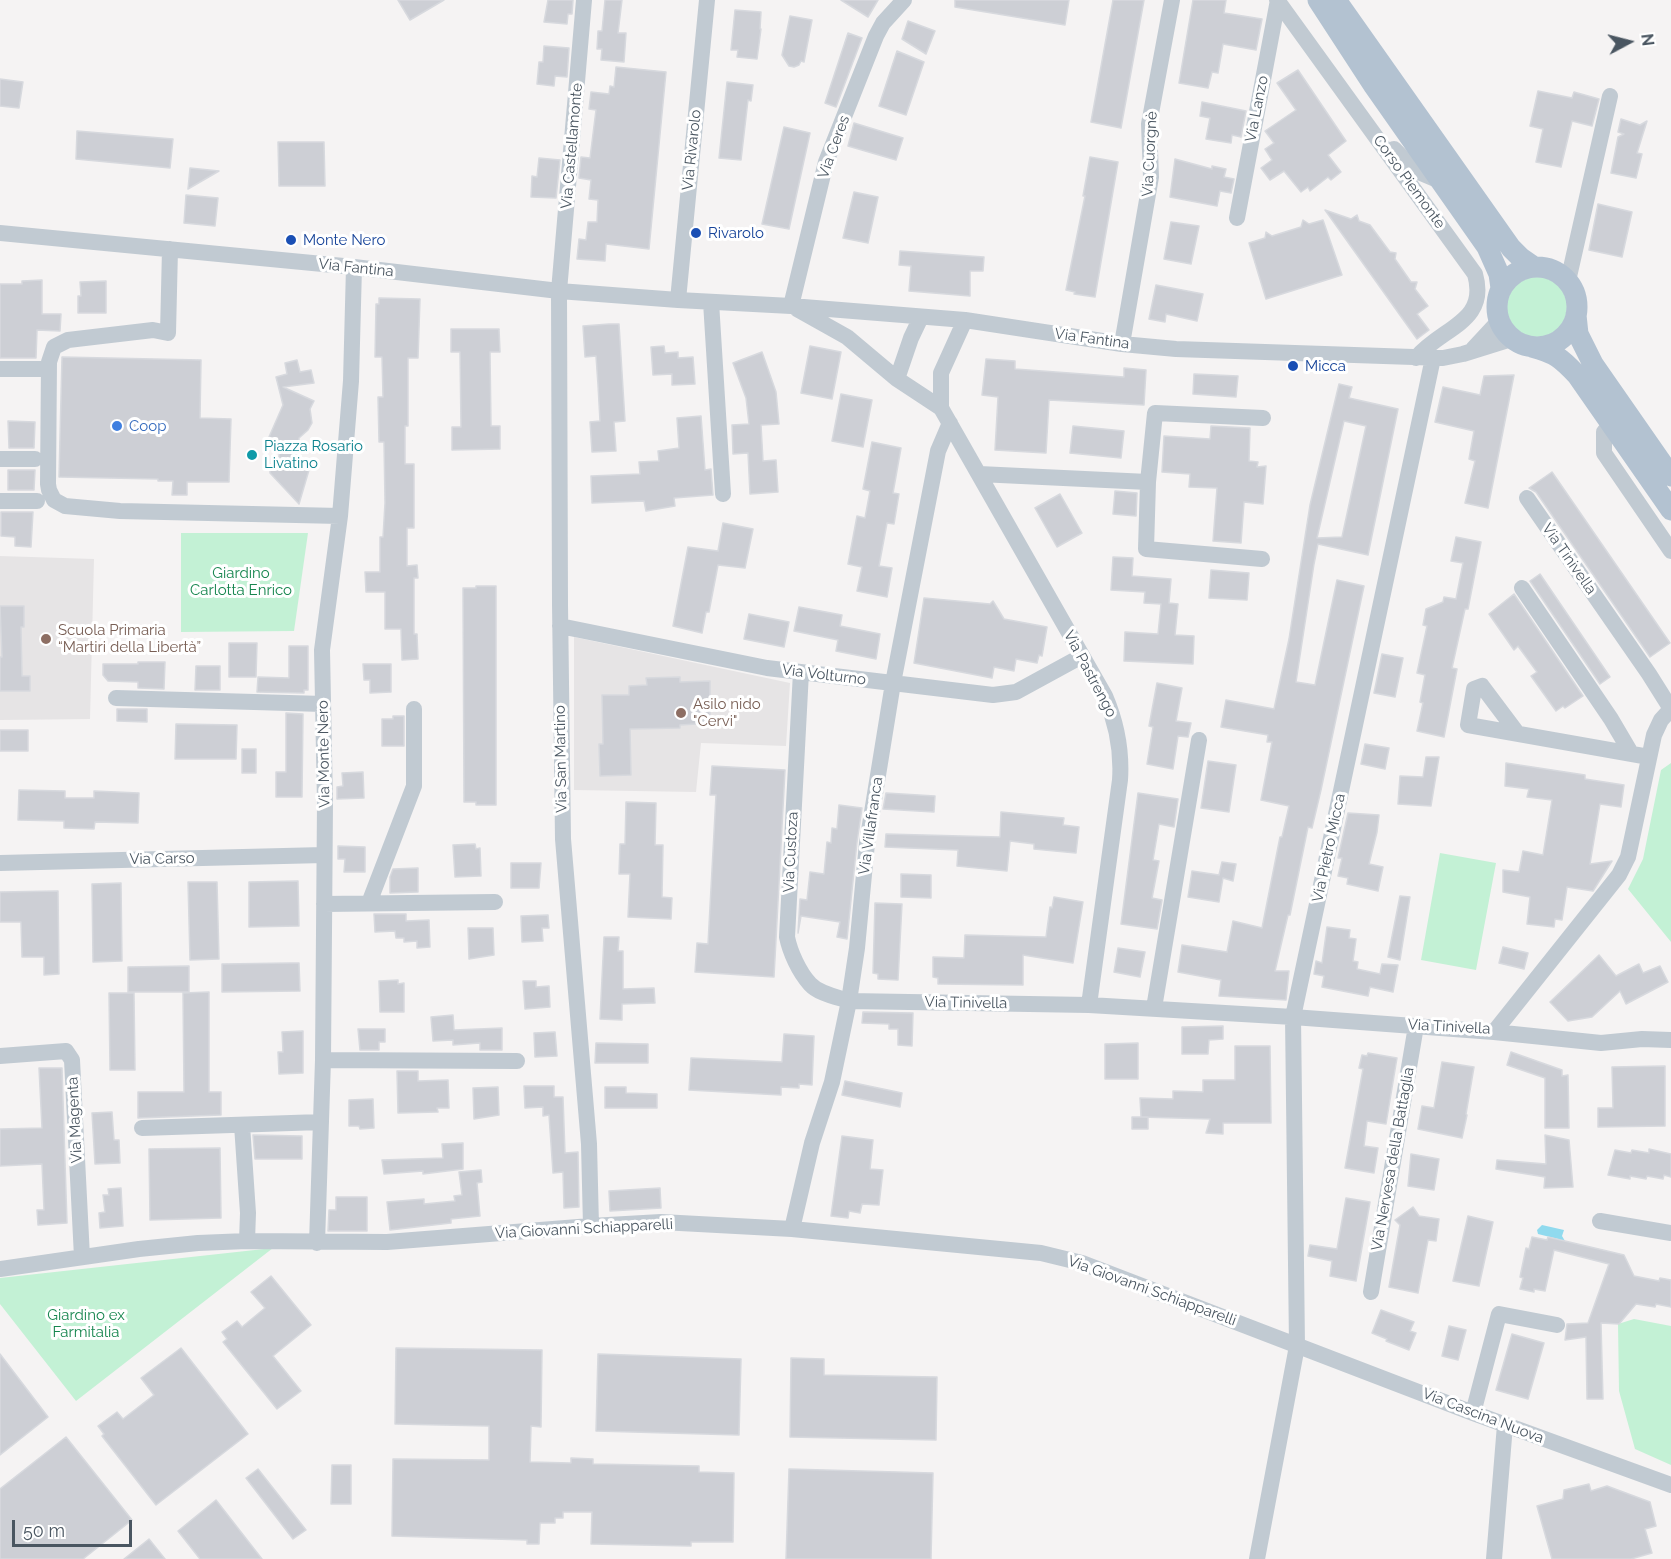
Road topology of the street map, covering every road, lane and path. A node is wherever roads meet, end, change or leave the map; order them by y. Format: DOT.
graph roads {
  1 [pos="584,0"];
  2 [pos="707,0"];
  3 [pos="904,0"];
  4 [pos="1172,0"];
  5 [pos="1278,0"];
  6 [pos="1318,0"];
  7 [pos="1335,0"];
  8 [pos="1610,96"];
  9 [pos="1356,110"];
  10 [pos="1442,182"];
  11 [pos="1237,218"];
  12 [pos="0,233"];
  13 [pos="170,249"];
  14 [pos="354,267"];
  15 [pos="1534,267"];
  16 [pos="1568,281"];
  17 [pos="1501,288"];
  18 [pos="559,291"];
  19 [pos="678,300"];
  20 [pos="711,302"];
  21 [pos="791,306"];
  22 [pos="1576,315"];
  23 [pos="921,316"];
  24 [pos="964,321"];
  25 [pos="1498,321"];
  26 [pos="1511,339"];
  27 [pos="1122,344"];
  28 [pos="1532,347"];
  29 [pos="1473,350"];
  30 [pos="1425,358"];
  31 [pos="0,369"];
  32 [pos="49,369"];
  33 [pos="897,380"];
  34 [pos="941,408"];
  35 [pos="1263,418"];
  36 [pos="950,423"];
  37 [pos="1612,424"];
  38 [pos="0,459"];
  39 [pos="35,459"];
  40 [pos="979,474"];
  41 [pos="1671,476"];
  42 [pos="1148,482"];
  43 [pos="723,494"];
  44 [pos="1527,498"];
  45 [pos="0,501"];
  46 [pos="36,501"];
  47 [pos="1671,510"];
  48 [pos="340,516"];
  49 [pos="1671,551"];
  50 [pos="1262,559"];
  51 [pos="1522,588"];
  52 [pos="560,626"];
  53 [pos="1082,656"];
  54 [pos="801,672"];
  55 [pos="893,683"];
  56 [pos="116,698"];
  57 [pos="323,704"];
  58 [pos="1671,709"];
  59 [pos="414,710"];
  60 [pos="1518,734"];
  61 [pos="1199,740"];
  62 [pos="1631,753"];
  63 [pos="1649,757"];
  64 [pos="324,855"];
  65 [pos="0,863"];
  66 [pos="495,902"];
  67 [pos="369,903"];
  68 [pos="324,904"];
  69 [pos="849,1001"];
  70 [pos="1089,1005"];
  71 [pos="1154,1008"];
  72 [pos="1293,1017"];
  73 [pos="1416,1026"];
  74 [pos="1494,1032"];
  75 [pos="1671,1040"];
  76 [pos="0,1056"];
  77 [pos="323,1060"];
  78 [pos="517,1061"];
  79 [pos="321,1122"];
  80 [pos="242,1125"];
  81 [pos="142,1128"];
  82 [pos="1600,1221"];
  83 [pos="591,1226"];
  84 [pos="792,1228"];
  85 [pos="1671,1233"];
  86 [pos="247,1241"];
  87 [pos="317,1243"];
  88 [pos="82,1257"];
  89 [pos="0,1269"];
  90 [pos="1371,1292"];
  91 [pos="1557,1325"];
  92 [pos="1297,1346"];
  93 [pos="1473,1413"];
  94 [pos="1505,1425"];
  95 [pos="1671,1485"];
  96 [pos="1257,1559"];
  97 [pos="1494,1559"];
  1 -- 18 [label="street, Via Castellamonte"];
  2 -- 19 [label="street, Via Rivarolo"];
  3 -- 21 [label="street, Via Ceres"];
  4 -- 27 [label="street, Via Cuorgnè"];
  5 -- 9 [label="street, Corso Piemonte"];
  5 -- 11 [label="street, Via Lanzo"];
  6 -- 10 [label="main road, Corso Piemonte"];
  7 -- 15 [label="main road"];
  8 -- 16 [label="street"];
  9 -- 10 [label="street"];
  9 -- 30 [label="street, Corso Piemonte"];
  10 -- 17 [label="main road, Corso Piemonte"];
  12 -- 13 [label="street, Via Fantina"];
  13 -- 14 [label="street, Via Fantina"];
  13 -- 32 [label="street"];
  14 -- 18 [label="street, Via Fantina"];
  14 -- 48 [label="street, Via Monte Nero"];
  15 -- 16 [label="main road"];
  15 -- 17 [label="main road"];
  16 -- 22 [label="main road"];
  17 -- 25 [label="main road"];
  18 -- 19 [label="street, Via Fantina"];
  18 -- 52 [label="street, Via San Martino"];
  19 -- 20 [label="street, Via Fantina"];
  20 -- 21 [label="street, Via Fantina"];
  20 -- 43 [label="street"];
  21 -- 23 [label="street, Via Fantina"];
  21 -- 33 [label="street, Via Pastrengo"];
  22 -- 28 [label="main road"];
  22 -- 41 [label="main road"];
  23 -- 24 [label="street, Via Fantina"];
  23 -- 33 [label="street"];
  24 -- 27 [label="street, Via Fantina"];
  24 -- 34 [label="street"];
  25 -- 26 [label="main road"];
  25 -- 29 [label="street"];
  26 -- 28 [label="main road"];
  26 -- 29 [label="street, Via Fantina"];
  27 -- 30 [label="street, Via Fantina"];
  28 -- 37 [label="main road"];
  29 -- 30 [label="street, Via Fantina"];
  30 -- 72 [label="street, Via Pietro Micca"];
  31 -- 32 [label="street"];
  32 -- 48 [label="street"];
  33 -- 34 [label="street, Via Pastrengo"];
  34 -- 36 [label="street, Via Pastrengo"];
  35 -- 42 [label="street"];
  36 -- 40 [label="street, Via Pastrengo"];
  36 -- 55 [label="street, Via Villafranca"];
  37 -- 47 [label="main road"];
  37 -- 49 [label="street"];
  38 -- 39 [label="street"];
  40 -- 42 [label="street"];
  40 -- 53 [label="street, Via Pastrengo"];
  42 -- 50 [label="street"];
  44 -- 58 [label="street, Via Tinivella"];
  45 -- 46 [label="street"];
  48 -- 57 [label="street, Via Monte Nero"];
  51 -- 62 [label="street"];
  52 -- 54 [label="street, Via Volturno"];
  52 -- 83 [label="street, Via San Martino"];
  53 -- 55 [label="street, Via Volturno"];
  53 -- 70 [label="street, Via Pastrengo"];
  54 -- 55 [label="street, Via Volturno"];
  54 -- 69 [label="street, Via Custoza"];
  55 -- 69 [label="street, Via Villafranca"];
  56 -- 57 [label="street"];
  57 -- 64 [label="street, Via Monte Nero"];
  58 -- 63 [label="street, Via Tinivella"];
  59 -- 67 [label="street"];
  60 -- 62 [label="street"];
  61 -- 71 [label="street"];
  62 -- 63 [label="street"];
  63 -- 74 [label="street, Via Tinivella"];
  64 -- 65 [label="street, Via Carso"];
  64 -- 68 [label="street, Via Monte Nero"];
  66 -- 67 [label="street"];
  67 -- 68 [label="street"];
  68 -- 77 [label="street, Via Monte Nero"];
  69 -- 70 [label="street, Via Tinivella"];
  69 -- 84 [label="street, Via Villafranca"];
  70 -- 71 [label="street, Via Tinivella"];
  71 -- 72 [label="street, Via Tinivella"];
  72 -- 73 [label="street, Via Tinivella"];
  72 -- 92 [label="street, Via Pietro Micca"];
  73 -- 74 [label="street, Via Tinivella"];
  73 -- 90 [label="street, Via Nervesa della Battaglia"];
  74 -- 75 [label="street"];
  76 -- 88 [label="street, Via Magenta"];
  77 -- 78 [label="street"];
  77 -- 79 [label="street, Via Monte Nero"];
  79 -- 80 [label="street"];
  79 -- 87 [label="street, Via Monte Nero"];
  80 -- 81 [label="street"];
  80 -- 86 [label="street"];
  82 -- 85 [label="street"];
  83 -- 84 [label="street, Via Giovanni Schiapparelli"];
  83 -- 87 [label="street, Via Giovanni Schiapparelli"];
  84 -- 92 [label="street, Via Giovanni Schiapparelli"];
  86 -- 87 [label="street, Via Giovanni Schiapparelli"];
  86 -- 88 [label="street, Via Giovanni Schiapparelli"];
  88 -- 89 [label="street, Via Giovanni Schiapparelli"];
  91 -- 93 [label="street"];
  92 -- 93 [label="street, Via Cascina Nuova"];
  92 -- 96 [label="street, Via Pietro Micca"];
  93 -- 94 [label="street, Via Cascina Nuova"];
  94 -- 95 [label="street, Via Cascina Nuova"];
  94 -- 97 [label="street"];
}
